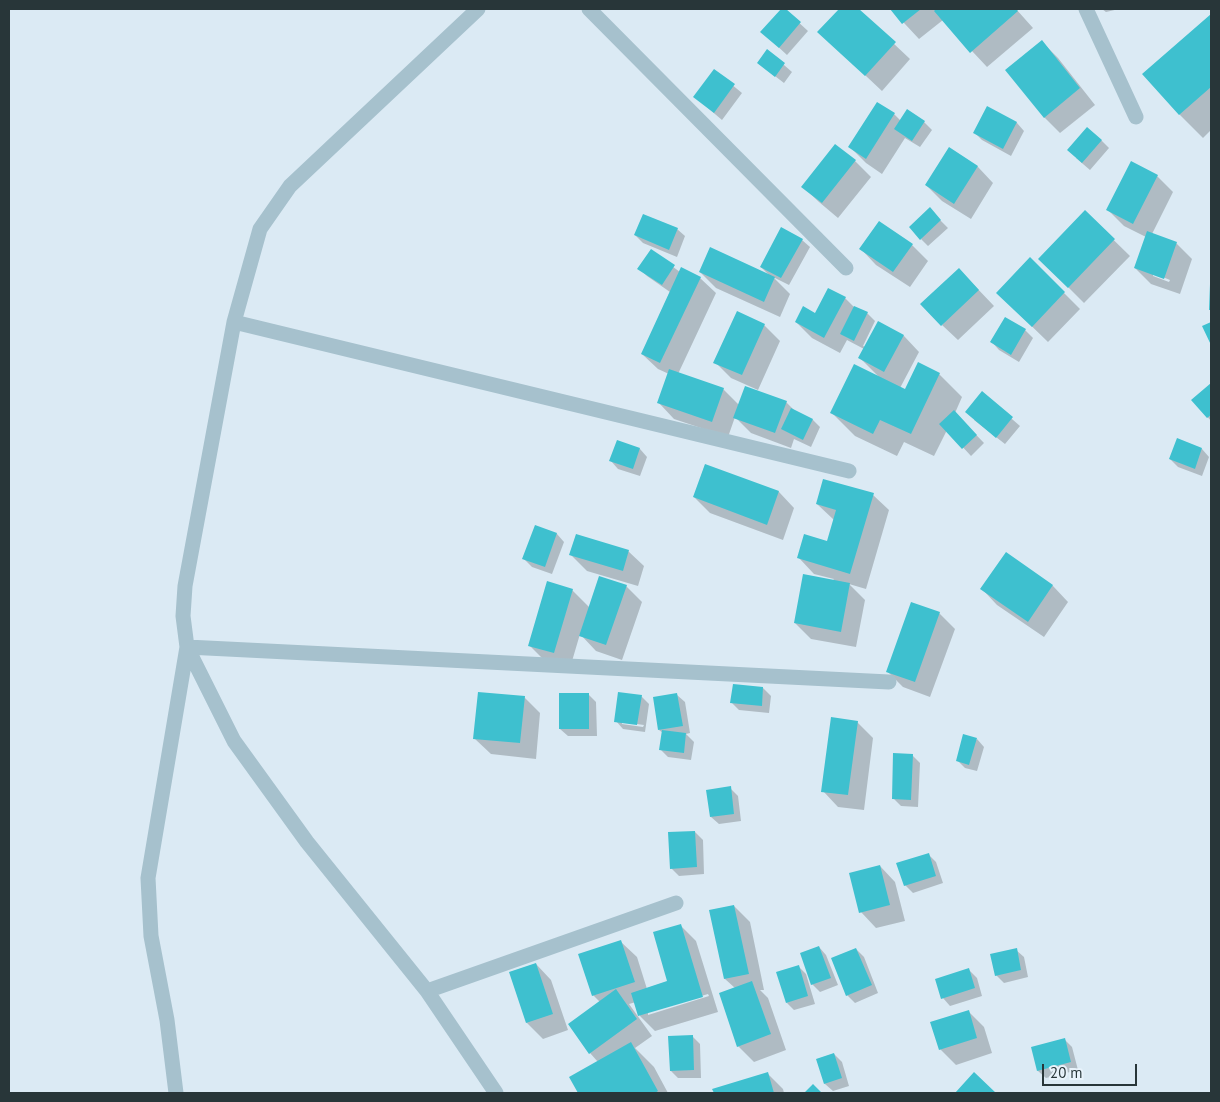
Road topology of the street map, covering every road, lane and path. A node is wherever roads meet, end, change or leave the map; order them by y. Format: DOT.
graph roads {
  1 [pos="478,9"];
  2 [pos="589,9"];
  3 [pos="1086,9"];
  4 [pos="1136,117"];
  5 [pos="846,268"];
  6 [pos="234,322"];
  7 [pos="849,471"];
  8 [pos="187,647"];
  9 [pos="890,682"];
  10 [pos="676,903"];
  11 [pos="427,991"];
  12 [pos="176,1093"];
  13 [pos="496,1093"];
  1 -- 6 [label="street"];
  2 -- 5 [label="street"];
  3 -- 4 [label="street"];
  6 -- 7 [label="street"];
  6 -- 8 [label="street"];
  8 -- 9 [label="street"];
  8 -- 11 [label="street"];
  8 -- 12 [label="street"];
  10 -- 11 [label="street"];
  11 -- 13 [label="street"];
}
